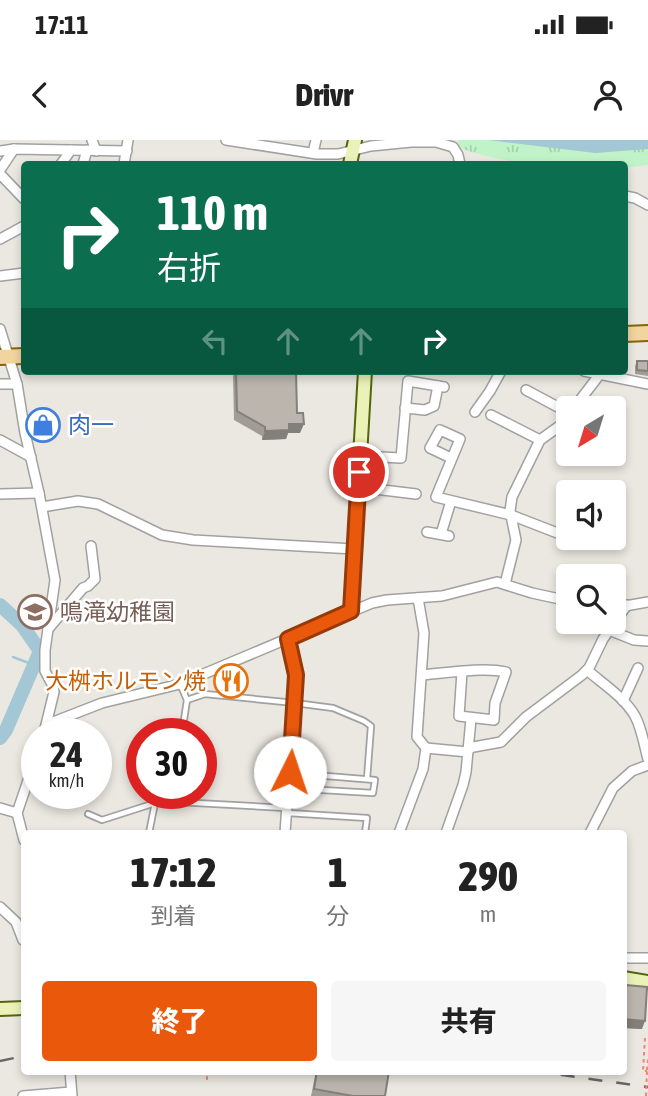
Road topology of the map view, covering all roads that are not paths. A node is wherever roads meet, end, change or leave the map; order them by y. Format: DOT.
graph roads {
  1 [pos="92,140"];
  2 [pos="128,140"];
  3 [pos="226,140"];
  4 [pos="316,140"];
  5 [pos="277,144"];
  6 [pos="14,149"];
  7 [pos="71,150"];
  8 [pos="0,151"];
  9 [pos="91,151"];
  10 [pos="127,151"];
  11 [pos="353,152"];
  12 [pos="309,153"];
  13 [pos="63,161"];
  14 [pos="85,161"];
  15 [pos="125,161"];
  16 [pos="305,161"];
  17 [pos="459,161"];
  18 [pos="0,172"];
  19 [pos="4,187"];
  20 [pos="21,197"];
  21 [pos="628,197"];
  22 [pos="648,205"];
  23 [pos="21,228"];
  24 [pos="0,239"];
  25 [pos="21,273"];
  26 [pos="0,276"];
  27 [pos="0,329"];
  28 [pos="648,333"];
  29 [pos="628,334"];
  30 [pos="11,357"];
  31 [pos="365,375"];
  32 [pos="498,375"];
  33 [pos="599,375"];
  34 [pos="605,375"];
  35 [pos="0,384"];
  36 [pos="17,384"];
  37 [pos="648,384"];
  38 [pos="526,390"];
  39 [pos="583,396"];
  40 [pos="556,407"];
  41 [pos="405,408"];
  42 [pos="475,412"];
  43 [pos="491,415"];
  44 [pos="556,429"];
  45 [pos="0,439"];
  46 [pos="540,440"];
  47 [pos="360,456"];
  48 [pos="31,457"];
  49 [pos="451,458"];
  50 [pos="358,487"];
  51 [pos="0,494"];
  52 [pos="40,494"];
  53 [pos="415,494"];
  54 [pos="452,501"];
  55 [pos="42,507"];
  56 [pos="512,515"];
  57 [pos="427,532"];
  58 [pos="556,532"];
  59 [pos="91,546"];
  60 [pos="354,549"];
  61 [pos="505,584"];
  62 [pos="418,598"];
  63 [pos="556,598"];
  64 [pos="648,602"];
  65 [pos="627,606"];
  66 [pos="351,611"];
  67 [pos="48,629"];
  68 [pos="607,634"];
  69 [pos="619,634"];
  70 [pos="288,639"];
  71 [pos="648,641"];
  72 [pos="638,668"];
  73 [pos="587,670"];
  74 [pos="462,672"];
  75 [pos="422,675"];
  76 [pos="180,684"];
  77 [pos="187,700"];
  78 [pos="623,701"];
  79 [pos="295,703"];
  80 [pos="48,718"];
  81 [pos="70,718"];
  82 [pos="184,718"];
  83 [pos="471,719"];
  84 [pos="426,748"];
  85 [pos="468,750"];
  86 [pos="648,759"];
  87 [pos="648,765"];
  88 [pos="290,772"];
  89 [pos="367,779"];
  90 [pos="288,789"];
  91 [pos="21,801"];
  92 [pos="217,806"];
  93 [pos="0,808"];
  94 [pos="136,809"];
  95 [pos="155,809"];
  96 [pos="287,810"];
  97 [pos="17,813"];
  98 [pos="88,814"];
  99 [pos="21,830"];
  100 [pos="150,830"];
  101 [pos="285,830"];
  102 [pos="365,830"];
  103 [pos="400,830"];
  104 [pos="447,830"];
  105 [pos="592,830"];
  106 [pos="0,907"];
  107 [pos="21,933"];
  108 [pos="21,941"];
  109 [pos="12,943"];
  110 [pos="627,958"];
  111 [pos="648,958"];
  112 [pos="627,979"];
  113 [pos="648,982"];
  114 [pos="0,1009"];
  115 [pos="21,1009"];
  116 [pos="70,1075"];
  117 [pos="72,1094"];
  118 [pos="23,1096"];
  1 -- 9 [label="street"];
  2 -- 10 [label="street"];
  3 -- 5 [label="street"];
  4 -- 12 [label="street"];
  5 -- 12 [label="street"];
  6 -- 7 [label="street"];
  6 -- 8 [label="street"];
  6 -- 18 [label="street"];
  7 -- 9 [label="street"];
  7 -- 13 [label="street"];
  9 -- 10 [label="street"];
  9 -- 14 [label="street"];
  10 -- 15 [label="street"];
  11 -- 12 [label="street"];
  11 -- 17 [label="street"];
  12 -- 16 [label="street"];
  18 -- 19 [label="street"];
  19 -- 20 [label="street"];
  21 -- 22 [label="street"];
  23 -- 24 [label="street"];
  25 -- 26 [label="street"];
  27 -- 30 [label="street"];
  28 -- 29 [label="main road"];
  30 -- 36 [label="street"];
  31 -- 47 [label="street"];
  32 -- 42 [label="street"];
  33 -- 39 [label="street"];
  34 -- 37 [label="street"];
  35 -- 36 [label="street"];
  36 -- 48 [label="street"];
  38 -- 40 [label="street"];
  41 -- 41 [label="street"];
  41 -- 47 [label="street"];
  43 -- 46 [label="street"];
  44 -- 46 [label="street"];
  45 -- 48 [label="street"];
  46 -- 56 [label="street"];
  47 -- 50 [label="street"];
  48 -- 52 [label="street"];
  49 -- 54 [label="street"];
  50 -- 53 [label="street"];
  50 -- 60 [label="street"];
  51 -- 52 [label="street"];
  52 -- 55 [label="street"];
  54 -- 56 [label="street"];
  54 -- 57 [label="street"];
  55 -- 60 [label="street"];
  55 -- 67 [label="street"];
  56 -- 58 [label="street"];
  56 -- 61 [label="street"];
  59 -- 67 [label="street"];
  60 -- 66 [label="street"];
  61 -- 62 [label="street"];
  61 -- 63 [label="street"];
  62 -- 66 [label="street"];
  62 -- 75 [label="street"];
  64 -- 65 [label="street"];
  66 -- 70 [label="street"];
  67 -- 80 [label="street"];
  68 -- 73 [label="street"];
  69 -- 71 [label="street"];
  70 -- 76 [label="street"];
  70 -- 79 [label="street"];
  72 -- 78 [label="street"];
  73 -- 78 [label="street"];
  73 -- 85 [label="street"];
  74 -- 75 [label="street"];
  74 -- 83 [label="street"];
  74 -- 83 [label="street"];
  75 -- 84 [label="street"];
  76 -- 77 [label="lane"];
  76 -- 81 [label="street"];
  77 -- 79 [label="lane"];
  77 -- 82 [label="lane"];
  78 -- 86 [label="street"];
  79 -- 88 [label="street"];
  79 -- 89 [label="lane"];
  83 -- 85 [label="street"];
  84 -- 85 [label="street"];
  84 -- 103 [label="street"];
  85 -- 104 [label="street"];
  87 -- 105 [label="street"];
  88 -- 89 [label="lane"];
  88 -- 90 [label="street"];
  89 -- 90 [label="lane"];
  90 -- 96 [label="street"];
  91 -- 97 [label="street"];
  92 -- 96 [label="lane"];
  93 -- 97 [label="street"];
  94 -- 98 [label="lane"];
  95 -- 100 [label="lane"];
  96 -- 101 [label="street"];
  96 -- 102 [label="lane"];
  97 -- 99 [label="street"];
  106 -- 107 [label="street"];
  108 -- 109 [label="street"];
  110 -- 111 [label="street"];
  112 -- 113 [label="street"];
  114 -- 115 [label="street"];
  116 -- 117 [label="street"];
  117 -- 118 [label="street"];
}
